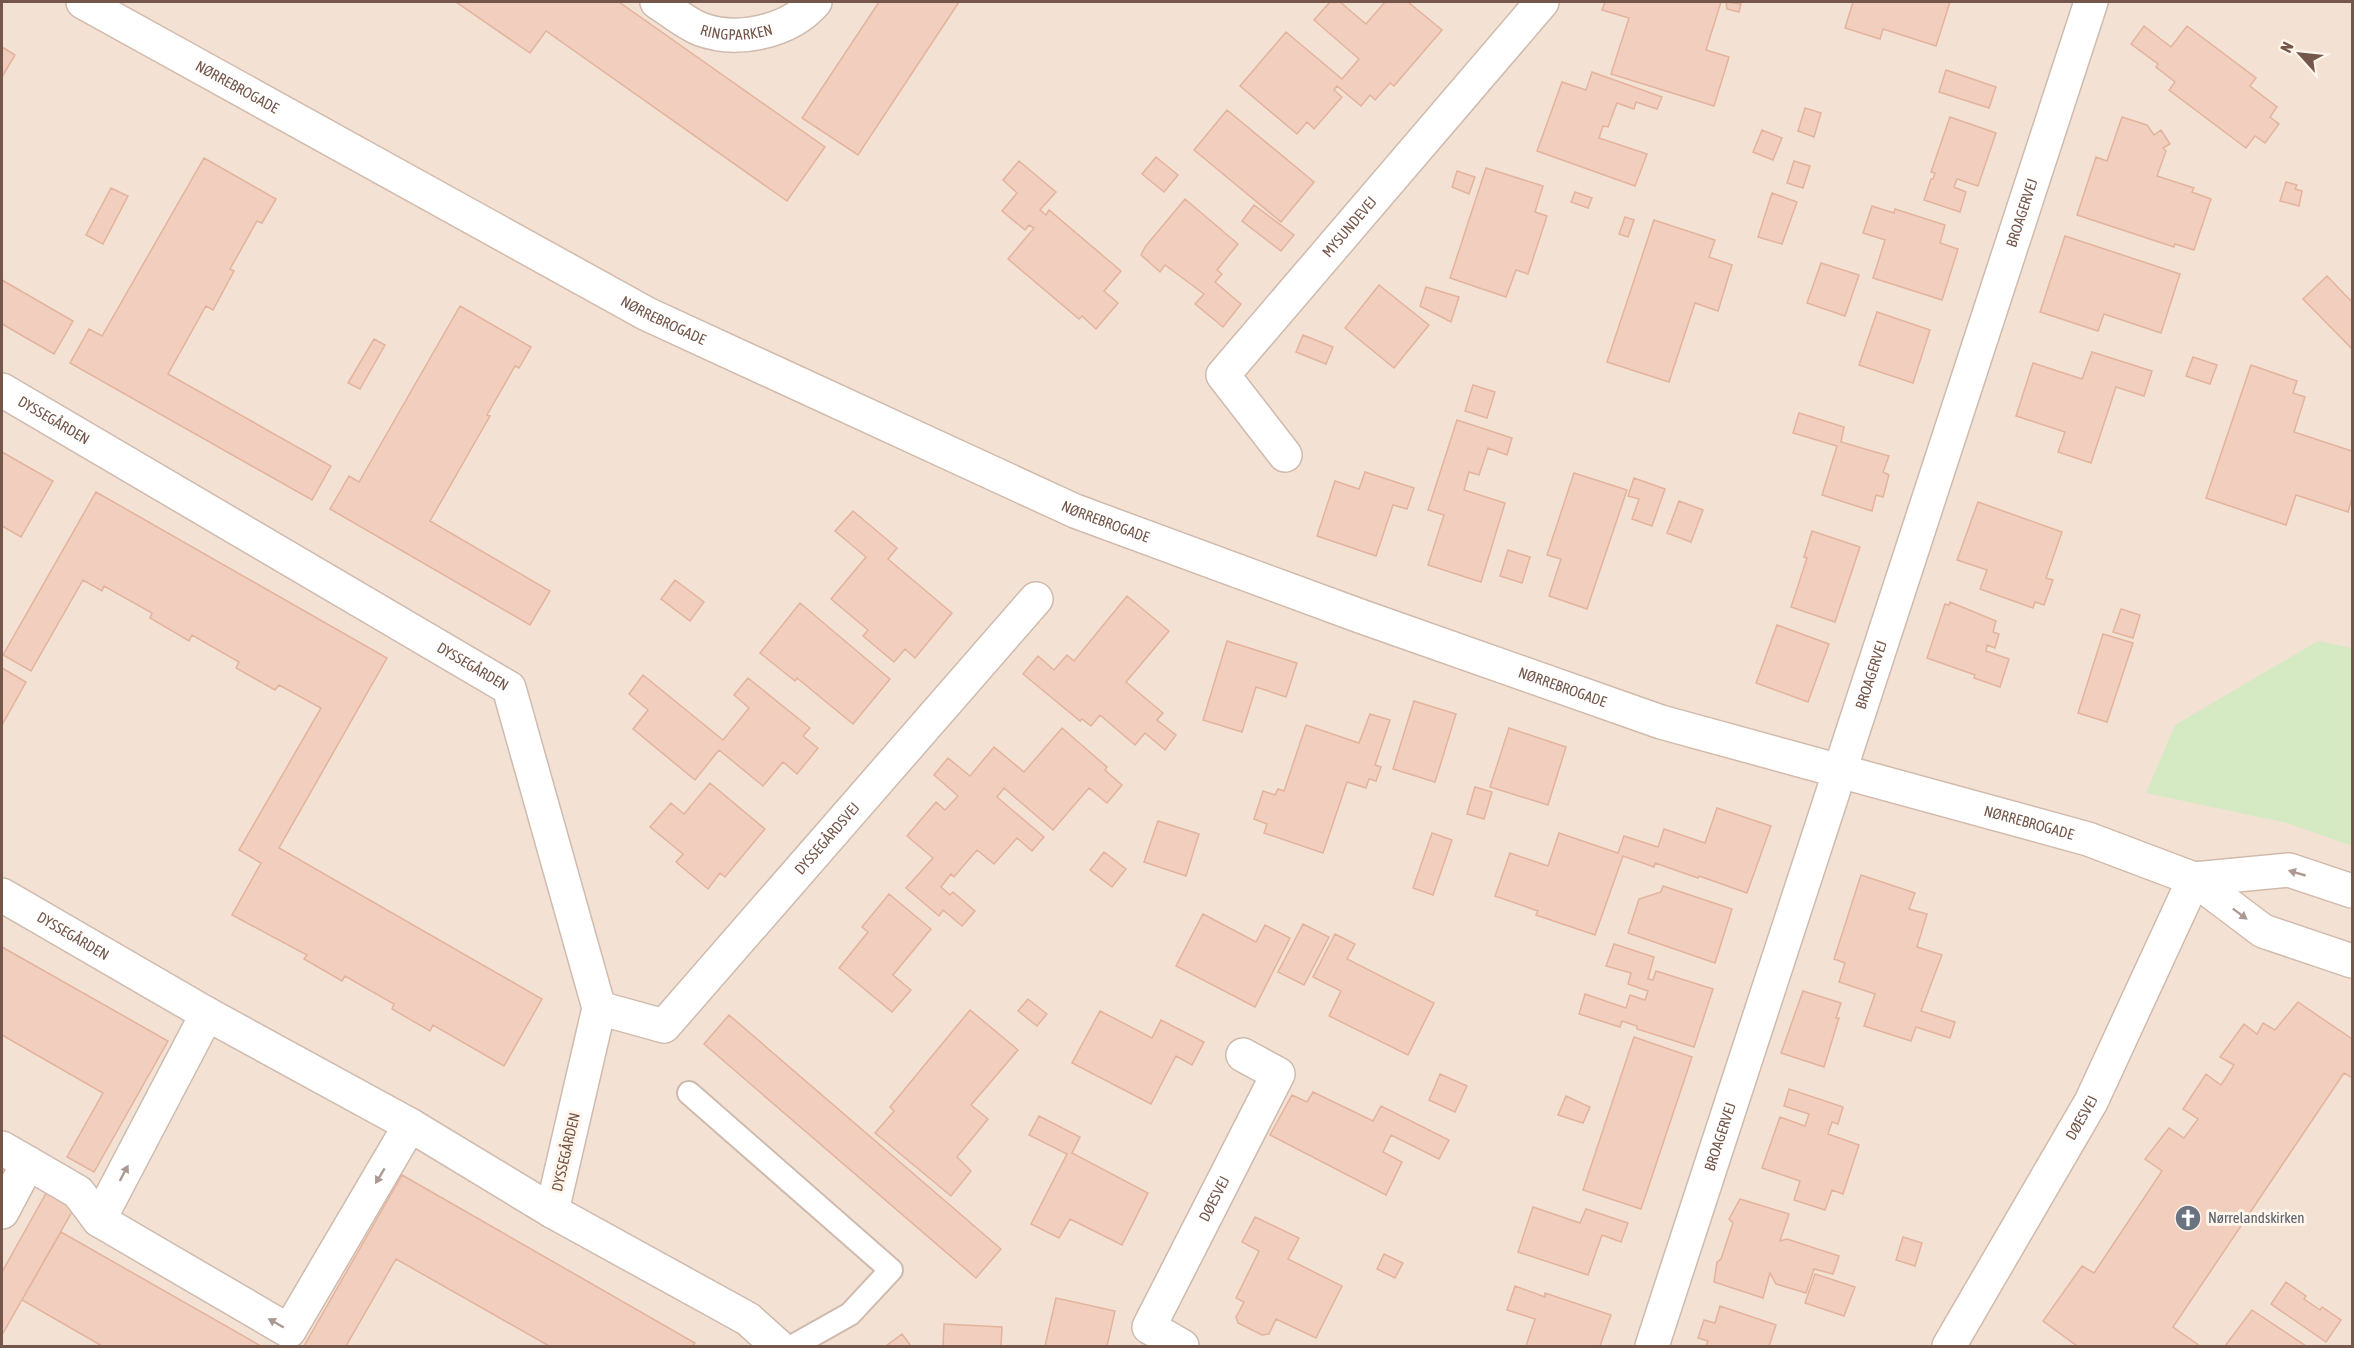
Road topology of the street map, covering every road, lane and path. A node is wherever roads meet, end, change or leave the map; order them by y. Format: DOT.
graph roads {
  1 [pos="83,2"];
  2 [pos="657,2"];
  3 [pos="815,2"];
  4 [pos="1542,2"];
  5 [pos="2091,2"];
  6 [pos="2,390"];
  7 [pos="1285,455"];
  8 [pos="1036,599"];
  9 [pos="1839,771"];
  10 [pos="2194,879"];
  11 [pos="2352,891"];
  12 [pos="2,895"];
  13 [pos="2352,962"];
  14 [pos="599,1008"];
  15 [pos="207,1014"];
  16 [pos="1243,1055"];
  17 [pos="690,1093"];
  18 [pos="410,1125"];
  19 [pos="15,1156"];
  20 [pos="552,1211"];
  21 [pos="2,1212"];
  22 [pos="99,1220"];
  23 [pos="778,1347"];
  24 [pos="793,1347"];
  25 [pos="1182,1347"];
  26 [pos="1652,1347"];
  27 [pos="1949,1347"];
  1 -- 9 [label="street, NØRREBROGADE"];
  2 -- 3 [label="street, RINGPARKEN"];
  4 -- 7 [label="street, MYSUNDEVEJ"];
  5 -- 9 [label="street, BROAGERVEJ"];
  6 -- 14 [label="street, DYSSEGÅRDEN"];
  8 -- 14 [label="street, DYSSEGÅRDSVEJ"];
  9 -- 10 [label="street, NØRREBROGADE"];
  9 -- 26 [label="street, BROAGERVEJ"];
  11 -- 10 [label="street, NØRREBROGADE, one-way"];
  10 -- 13 [label="street, NØRREBROGADE, one-way"];
  10 -- 27 [label="street, DØESVEJ"];
  12 -- 15 [label="street, DYSSEGÅRDEN"];
  14 -- 20 [label="street, DYSSEGÅRDEN"];
  15 -- 18 [label="street, DYSSEGÅRDEN"];
  22 -- 15 [label="street, one-way"];
  16 -- 25 [label="street, DØESVEJ"];
  17 -- 24 [label="lane"];
  18 -- 20 [label="street, DYSSEGÅRDEN"];
  18 -- 22 [label="street, one-way"];
  19 -- 21 [label="street"];
  19 -- 22 [label="street"];
  20 -- 23 [label="street, DYSSEGÅRDEN"];
}
